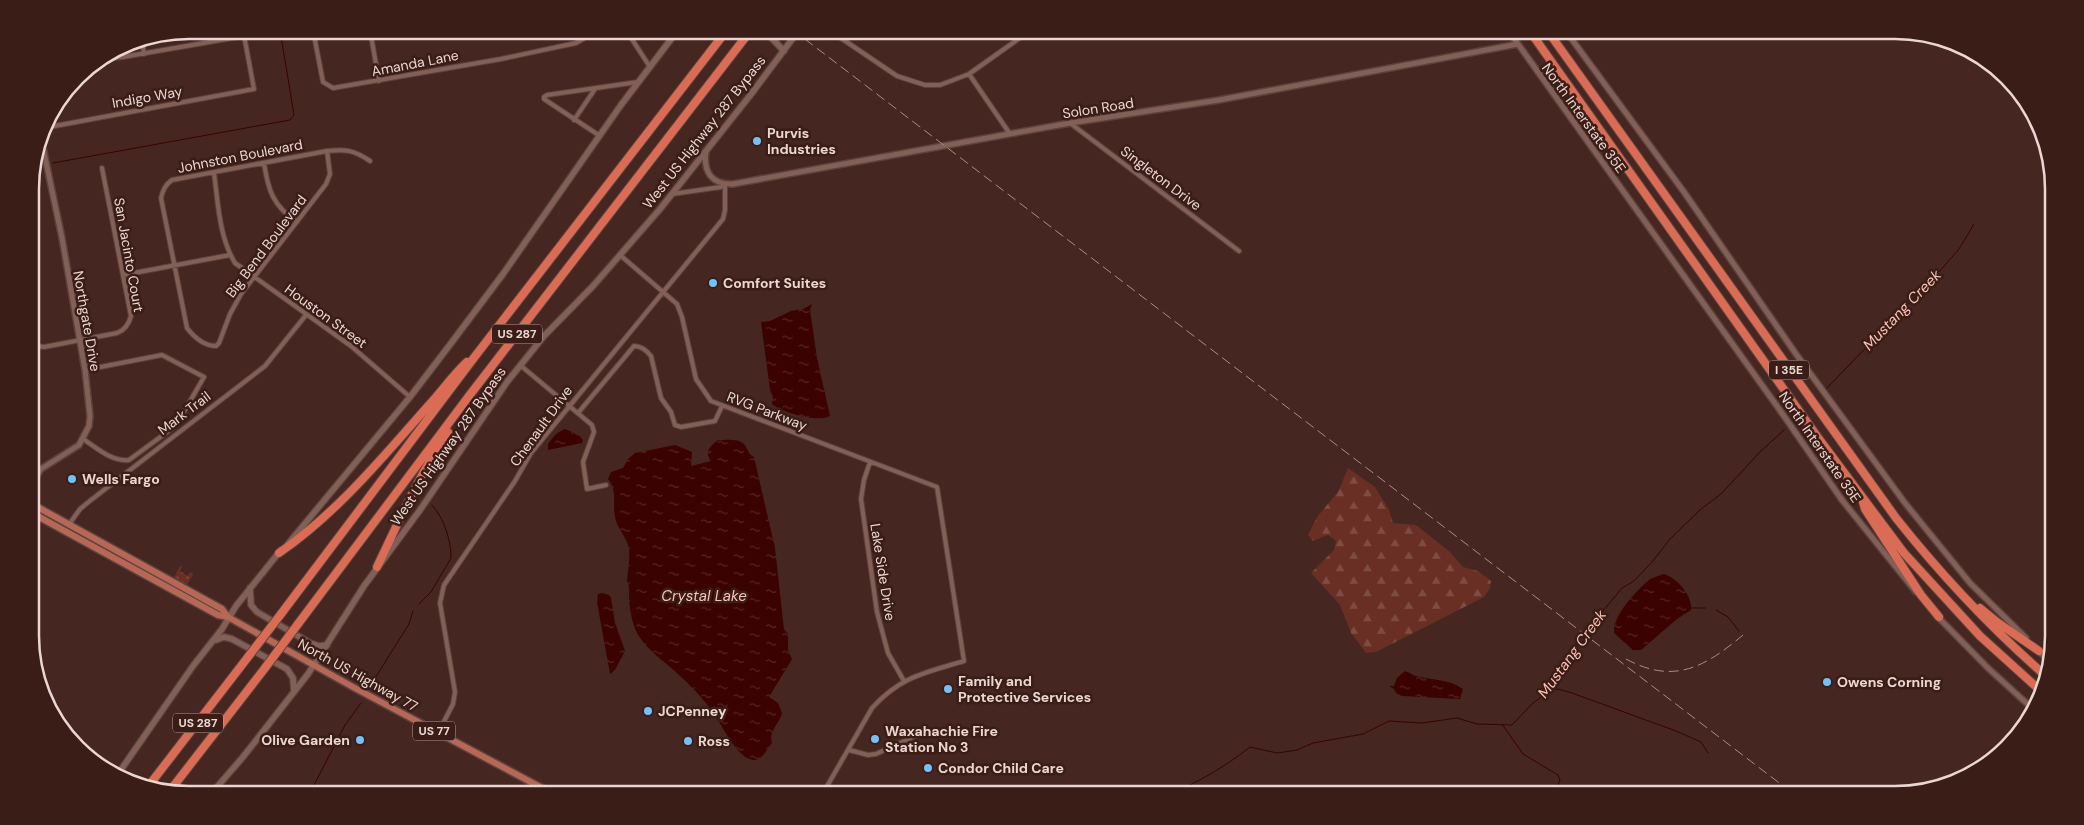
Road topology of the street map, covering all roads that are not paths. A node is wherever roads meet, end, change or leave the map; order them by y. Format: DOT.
graph roads {
  1 [pos="227,39"];
  2 [pos="245,39"];
  3 [pos="314,39"];
  4 [pos="372,39"];
  5 [pos="580,39"];
  6 [pos="632,39"];
  7 [pos="671,39"];
  8 [pos="719,39"];
  9 [pos="745,39"];
  10 [pos="773,39"];
  11 [pos="793,39"];
  12 [pos="842,39"];
  13 [pos="1018,39"];
  14 [pos="1514,39"];
  15 [pos="1535,39"];
  16 [pos="1555,39"];
  17 [pos="1572,39"];
  18 [pos="1518,44"];
  19 [pos="143,46"];
  20 [pos="784,51"];
  21 [pos="144,54"];
  22 [pos="117,57"];
  23 [pos="650,67"];
  24 [pos="969,74"];
  25 [pos="379,82"];
  26 [pos="638,82"];
  27 [pos="595,89"];
  28 [pos="574,120"];
  29 [pos="1070,123"];
  30 [pos="52,126"];
  31 [pos="1010,135"];
  32 [pos="600,136"];
  33 [pos="706,150"];
  34 [pos="327,151"];
  35 [pos="43,156"];
  36 [pos="370,160"];
  37 [pos="264,163"];
  38 [pos="102,168"];
  39 [pos="214,173"];
  40 [pos="725,184"];
  41 [pos="672,194"];
  42 [pos="297,222"];
  43 [pos="1239,251"];
  44 [pos="230,255"];
  45 [pos="620,255"];
  46 [pos="174,265"];
  47 [pos="123,275"];
  48 [pos="254,278"];
  49 [pos="663,292"];
  50 [pos="306,315"];
  51 [pos="79,340"];
  52 [pos="39,346"];
  53 [pos="473,359"];
  54 [pos="520,365"];
  55 [pos="85,370"];
  56 [pos="475,389"];
  57 [pos="410,397"];
  58 [pos="568,405"];
  59 [pos="722,406"];
  60 [pos="578,413"];
  61 [pos="83,439"];
  62 [pos="870,462"];
  63 [pos="39,473"];
  64 [pos="606,486"];
  65 [pos="1861,495"];
  66 [pos="39,508"];
  67 [pos="39,517"];
  68 [pos="70,524"];
  69 [pos="102,542"];
  70 [pos="1916,544"];
  71 [pos="97,549"];
  72 [pos="279,553"];
  73 [pos="377,567"];
  74 [pos="250,588"];
  75 [pos="228,617"];
  76 [pos="1938,617"];
  77 [pos="213,642"];
  78 [pos="327,645"];
  79 [pos="2039,651"];
  80 [pos="2044,655"];
  81 [pos="314,665"];
  82 [pos="2041,671"];
  83 [pos="904,680"];
  84 [pos="2036,687"];
  85 [pos="294,692"];
  86 [pos="2029,705"];
  87 [pos="438,733"];
  88 [pos="915,736"];
  89 [pos="848,750"];
  90 [pos="121,770"];
  91 [pos="152,781"];
  92 [pos="174,785"];
  93 [pos="217,786"];
  94 [pos="538,786"];
  95 [pos="827,786"];
  1 -- 21 [label="street"];
  2 -- 30 [label="street, Indigo Way"];
  3 -- 25 [label="street, Amanda Lane"];
  4 -- 25 [label="street"];
  5 -- 25 [label="street, Amanda Lane"];
  6 -- 23 [label="street"];
  7 -- 23 [label="main road"];
  8 -- 53 [label="highway, US 287"];
  9 -- 56 [label="highway, US 287"];
  10 -- 20 [label="main road"];
  11 -- 20 [label="main road, West US Highway 287 Bypass"];
  12 -- 24 [label="street"];
  13 -- 24 [label="street"];
  14 -- 18 [label="street, North Interstate 35E"];
  15 -- 65 [label="highway, I 35E"];
  16 -- 70 [label="highway, I 35E"];
  17 -- 79 [label="street"];
  18 -- 29 [label="street, Solon Road"];
  18 -- 76 [label="street, North Interstate 35E"];
  19 -- 21 [label="street"];
  20 -- 33 [label="main road, West US Highway 287 Bypass"];
  21 -- 22 [label="street"];
  23 -- 26 [label="main road"];
  24 -- 31 [label="street"];
  26 -- 27 [label="street"];
  26 -- 32 [label="main road"];
  27 -- 28 [label="street"];
  27 -- 28 [label="street"];
  28 -- 32 [label="street"];
  29 -- 31 [label="street, Solon Road"];
  29 -- 43 [label="street, Singleton Drive"];
  31 -- 40 [label="street, Solon Road"];
  32 -- 57 [label="main road"];
  33 -- 40 [label="street"];
  33 -- 41 [label="main road, West US Highway 287 Bypass"];
  34 -- 36 [label="street, Johnston Boulevard"];
  34 -- 37 [label="street, Johnston Boulevard"];
  34 -- 42 [label="street, Big Bend Boulevard"];
  35 -- 51 [label="street, Northgate Drive"];
  37 -- 39 [label="street, Johnston Boulevard"];
  37 -- 42 [label="street"];
  38 -- 47 [label="street, San Jacinto Court"];
  39 -- 44 [label="street"];
  39 -- 46 [label="street, Johnston Boulevard"];
  40 -- 41 [label="street"];
  40 -- 49 [label="street, Chenault Drive"];
  41 -- 45 [label="main road, West US Highway 287 Bypass"];
  42 -- 48 [label="street, Big Bend Boulevard"];
  44 -- 46 [label="street"];
  44 -- 48 [label="street, Houston Street"];
  45 -- 49 [label="street, RVG Parkway"];
  45 -- 54 [label="main road, West US Highway 287 Bypass"];
  46 -- 47 [label="street"];
  46 -- 48 [label="street, Big Bend Boulevard"];
  47 -- 51 [label="street, San Jacinto Court"];
  48 -- 50 [label="street, Houston Street"];
  49 -- 58 [label="street, Chenault Drive"];
  49 -- 59 [label="street, RVG Parkway"];
  50 -- 57 [label="street, Houston Street"];
  50 -- 68 [label="street, Mark Trail"];
  51 -- 52 [label="street, San Jacinto Court"];
  51 -- 55 [label="street, Northgate Drive"];
  53 -- 72 [label="highway"];
  53 -- 91 [label="highway, US 287, bridge"];
  54 -- 58 [label="street"];
  54 -- 73 [label="main road, West US Highway 287 Bypass"];
  55 -- 61 [label="street, Northgate Drive"];
  55 -- 61 [label="street"];
  56 -- 73 [label="highway"];
  56 -- 92 [label="highway, US 287, bridge"];
  57 -- 72 [label="main road"];
  58 -- 60 [label="street"];
  58 -- 87 [label="street, Chenault Drive"];
  59 -- 60 [label="street"];
  59 -- 62 [label="street, RVG Parkway"];
  60 -- 64 [label="street"];
  61 -- 63 [label="street"];
  62 -- 83 [label="street, Lake Side Drive"];
  62 -- 83 [label="street, RVG Parkway"];
  65 -- 76 [label="highway"];
  65 -- 84 [label="highway, I 35E"];
  66 -- 68 [label="main road, North US Highway 77 / US 77"];
  67 -- 71 [label="main road, North US Highway 77 / US 77"];
  68 -- 69 [label="main road, North US Highway 77 / US 77"];
  69 -- 71 [label="main road"];
  69 -- 75 [label="main road, North US Highway 77 / US 77"];
  70 -- 79 [label="highway"];
  70 -- 82 [label="highway, I 35E"];
  71 -- 75 [label="main road, North US Highway 77 / US 77"];
  72 -- 74 [label="main road"];
  73 -- 78 [label="main road, West US Highway 287 Bypass"];
  74 -- 75 [label="main road"];
  74 -- 78 [label="main road"];
  75 -- 77 [label="main road"];
  75 -- 81 [label="main road, North US Highway 77 / US 77"];
  76 -- 86 [label="street, North Interstate 35E"];
  77 -- 85 [label="main road"];
  77 -- 90 [label="main road"];
  78 -- 81 [label="main road, West US Highway 287 Bypass"];
  79 -- 80 [label="street"];
  81 -- 85 [label="main road, West US Highway 287 Bypass"];
  81 -- 87 [label="main road, North US Highway 77 / US 77"];
  83 -- 89 [label="street"];
  85 -- 93 [label="main road, West US Highway 287 Bypass"];
  87 -- 94 [label="main road, North US Highway 77 / US 77"];
  88 -- 89 [label="street"];
  89 -- 95 [label="street"];
}
